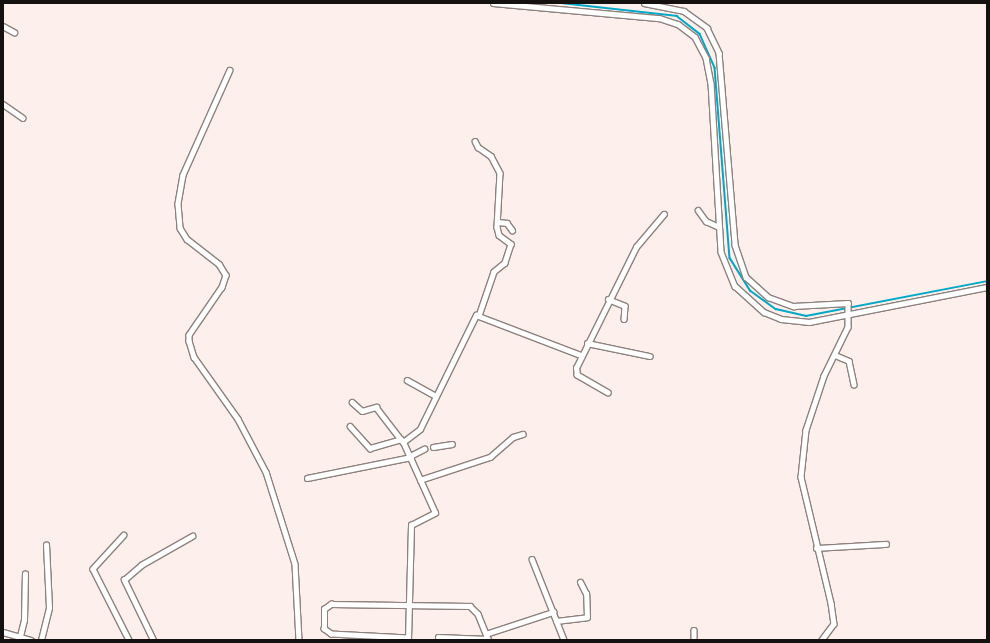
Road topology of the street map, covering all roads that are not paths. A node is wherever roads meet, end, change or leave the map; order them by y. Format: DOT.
graph roads {
  1 [pos="493,3"];
  2 [pos="644,3"];
  3 [pos="540,5"];
  4 [pos="3,26"];
  5 [pos="14,32"];
  6 [pos="230,70"];
  7 [pos="3,104"];
  8 [pos="23,118"];
  9 [pos="474,141"];
  10 [pos="698,210"];
  11 [pos="664,214"];
  12 [pos="498,222"];
  13 [pos="719,227"];
  14 [pos="512,230"];
  15 [pos="987,287"];
  16 [pos="608,299"];
  17 [pos="480,313"];
  18 [pos="850,313"];
  19 [pos="624,319"];
  20 [pos="587,343"];
  21 [pos="581,355"];
  22 [pos="835,355"];
  23 [pos="650,356"];
  24 [pos="407,380"];
  25 [pos="854,384"];
  26 [pos="608,393"];
  27 [pos="436,396"];
  28 [pos="352,402"];
  29 [pos="350,426"];
  30 [pos="522,434"];
  31 [pos="402,440"];
  32 [pos="452,444"];
  33 [pos="432,447"];
  34 [pos="424,449"];
  35 [pos="410,457"];
  36 [pos="307,478"];
  37 [pos="420,480"];
  38 [pos="124,536"];
  39 [pos="192,536"];
  40 [pos="886,544"];
  41 [pos="46,545"];
  42 [pos="816,548"];
  43 [pos="532,559"];
  44 [pos="25,574"];
  45 [pos="580,582"];
  46 [pos="408,605"];
  47 [pos="553,612"];
  48 [pos="556,621"];
  49 [pos="694,630"];
  50 [pos="3,632"];
  51 [pos="20,636"];
  52 [pos="438,637"];
  53 [pos="487,637"];
  54 [pos="344,638"];
  55 [pos="408,639"];
  56 [pos="31,640"];
  57 [pos="41,640"];
  58 [pos="130,640"];
  59 [pos="153,640"];
  60 [pos="299,640"];
  61 [pos="564,640"];
  62 [pos="694,640"];
  63 [pos="822,640"];
  1 -- 3 [label="street"];
  2 -- 18 [label="street"];
  3 -- 13 [label="street"];
  4 -- 5 [label="street"];
  6 -- 60 [label="street"];
  7 -- 8 [label="street"];
  9 -- 12 [label="street"];
  10 -- 13 [label="street"];
  11 -- 16 [label="street"];
  12 -- 14 [label="street"];
  12 -- 17 [label="street"];
  13 -- 18 [label="street"];
  15 -- 18 [label="street"];
  16 -- 19 [label="street"];
  16 -- 20 [label="street"];
  17 -- 21 [label="street"];
  17 -- 27 [label="street"];
  18 -- 22 [label="street"];
  20 -- 21 [label="street"];
  20 -- 23 [label="street"];
  21 -- 26 [label="street"];
  22 -- 25 [label="street"];
  22 -- 42 [label="street"];
  24 -- 27 [label="street"];
  27 -- 31 [label="street"];
  28 -- 31 [label="street"];
  29 -- 31 [label="street"];
  30 -- 37 [label="street"];
  31 -- 35 [label="street"];
  32 -- 33 [label="street"];
  34 -- 35 [label="street"];
  35 -- 36 [label="street"];
  35 -- 37 [label="street"];
  37 -- 46 [label="street"];
  38 -- 58 [label="street"];
  39 -- 59 [label="street"];
  40 -- 42 [label="street"];
  41 -- 57 [label="street"];
  42 -- 63 [label="street"];
  43 -- 47 [label="street"];
  44 -- 51 [label="street"];
  45 -- 48 [label="street"];
  46 -- 53 [label="street"];
  46 -- 54 [label="street"];
  46 -- 55 [label="street"];
  47 -- 48 [label="street"];
  47 -- 53 [label="street"];
  48 -- 61 [label="street"];
  49 -- 62 [label="street"];
  50 -- 51 [label="street"];
  51 -- 56 [label="street"];
  52 -- 53 [label="street"];
  54 -- 55 [label="street"];
}
